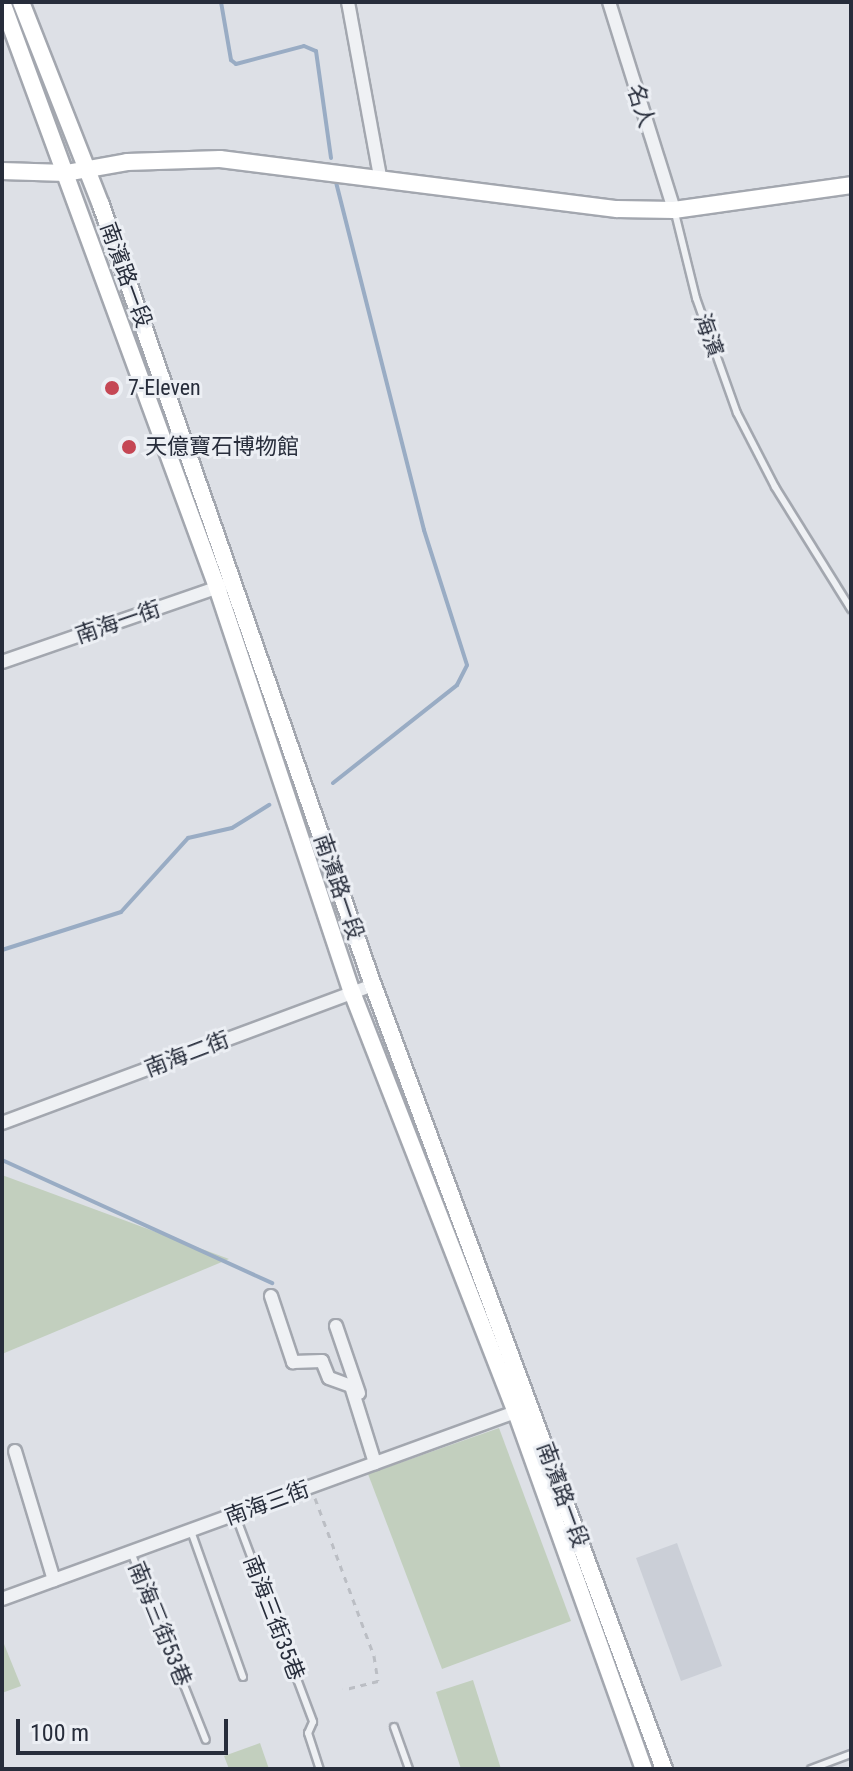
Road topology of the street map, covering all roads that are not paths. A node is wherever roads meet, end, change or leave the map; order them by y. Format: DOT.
graph roads {
  1 [pos="2,2"];
  2 [pos="21,2"];
  3 [pos="348,2"];
  4 [pos="609,2"];
  5 [pos="85,169"];
  6 [pos="2,171"];
  7 [pos="66,173"];
  8 [pos="380,176"];
  9 [pos="851,185"];
  10 [pos="674,210"];
  11 [pos="235,582"];
  12 [pos="217,587"];
  13 [pos="851,609"];
  14 [pos="2,662"];
  15 [pos="373,985"];
  16 [pos="352,992"];
  17 [pos="2,1123"];
  18 [pos="271,1296"];
  19 [pos="336,1326"];
  20 [pos="524,1409"];
  21 [pos="15,1451"];
  22 [pos="378,1462"];
  23 [pos="235,1514"];
  24 [pos="191,1531"];
  25 [pos="131,1552"];
  26 [pos="54,1580"];
  27 [pos="2,1599"];
  28 [pos="243,1677"];
  29 [pos="394,1727"];
  30 [pos="206,1740"];
  31 [pos="851,1754"];
  32 [pos="320,1769"];
  33 [pos="409,1769"];
  34 [pos="644,1769"];
  35 [pos="664,1769"];
  36 [pos="811,1769"];
  1 -- 7 [label="main road, 南濱路一段"];
  2 -- 5 [label="main road, 南濱路一段"];
  3 -- 8 [label="street"];
  4 -- 10 [label="street, 名人"];
  5 -- 7 [label="main road"];
  5 -- 8 [label="main road"];
  5 -- 11 [label="main road, 南濱路一段"];
  6 -- 7 [label="main road"];
  7 -- 12 [label="main road, 南濱路一段"];
  8 -- 10 [label="main road"];
  9 -- 10 [label="main road"];
  10 -- 13 [label="lane, 海濱"];
  11 -- 12 [label="street, 南海一街"];
  11 -- 15 [label="main road, 南濱路一段"];
  12 -- 14 [label="street, 南海一街"];
  12 -- 16 [label="main road, 南濱路一段"];
  15 -- 16 [label="street, 南海二街"];
  15 -- 20 [label="main road, 南濱路一段"];
  16 -- 17 [label="street, 南海二街"];
  16 -- 20 [label="main road, 南濱路一段"];
  18 -- 22 [label="street"];
  19 -- 22 [label="street"];
  20 -- 22 [label="street, 南海三街"];
  20 -- 34 [label="main road, 南濱路一段"];
  20 -- 35 [label="main road, 南濱路一段"];
  21 -- 26 [label="street"];
  22 -- 23 [label="street, 南海三街"];
  23 -- 24 [label="street, 南海三街"];
  23 -- 32 [label="lane, 南海三街35巷"];
  24 -- 25 [label="street, 南海三街"];
  24 -- 28 [label="lane"];
  25 -- 26 [label="street, 南海三街"];
  25 -- 30 [label="lane, 南海三街53巷"];
  26 -- 27 [label="street, 南海三街"];
  29 -- 33 [label="lane"];
  31 -- 36 [label="lane"];
}
